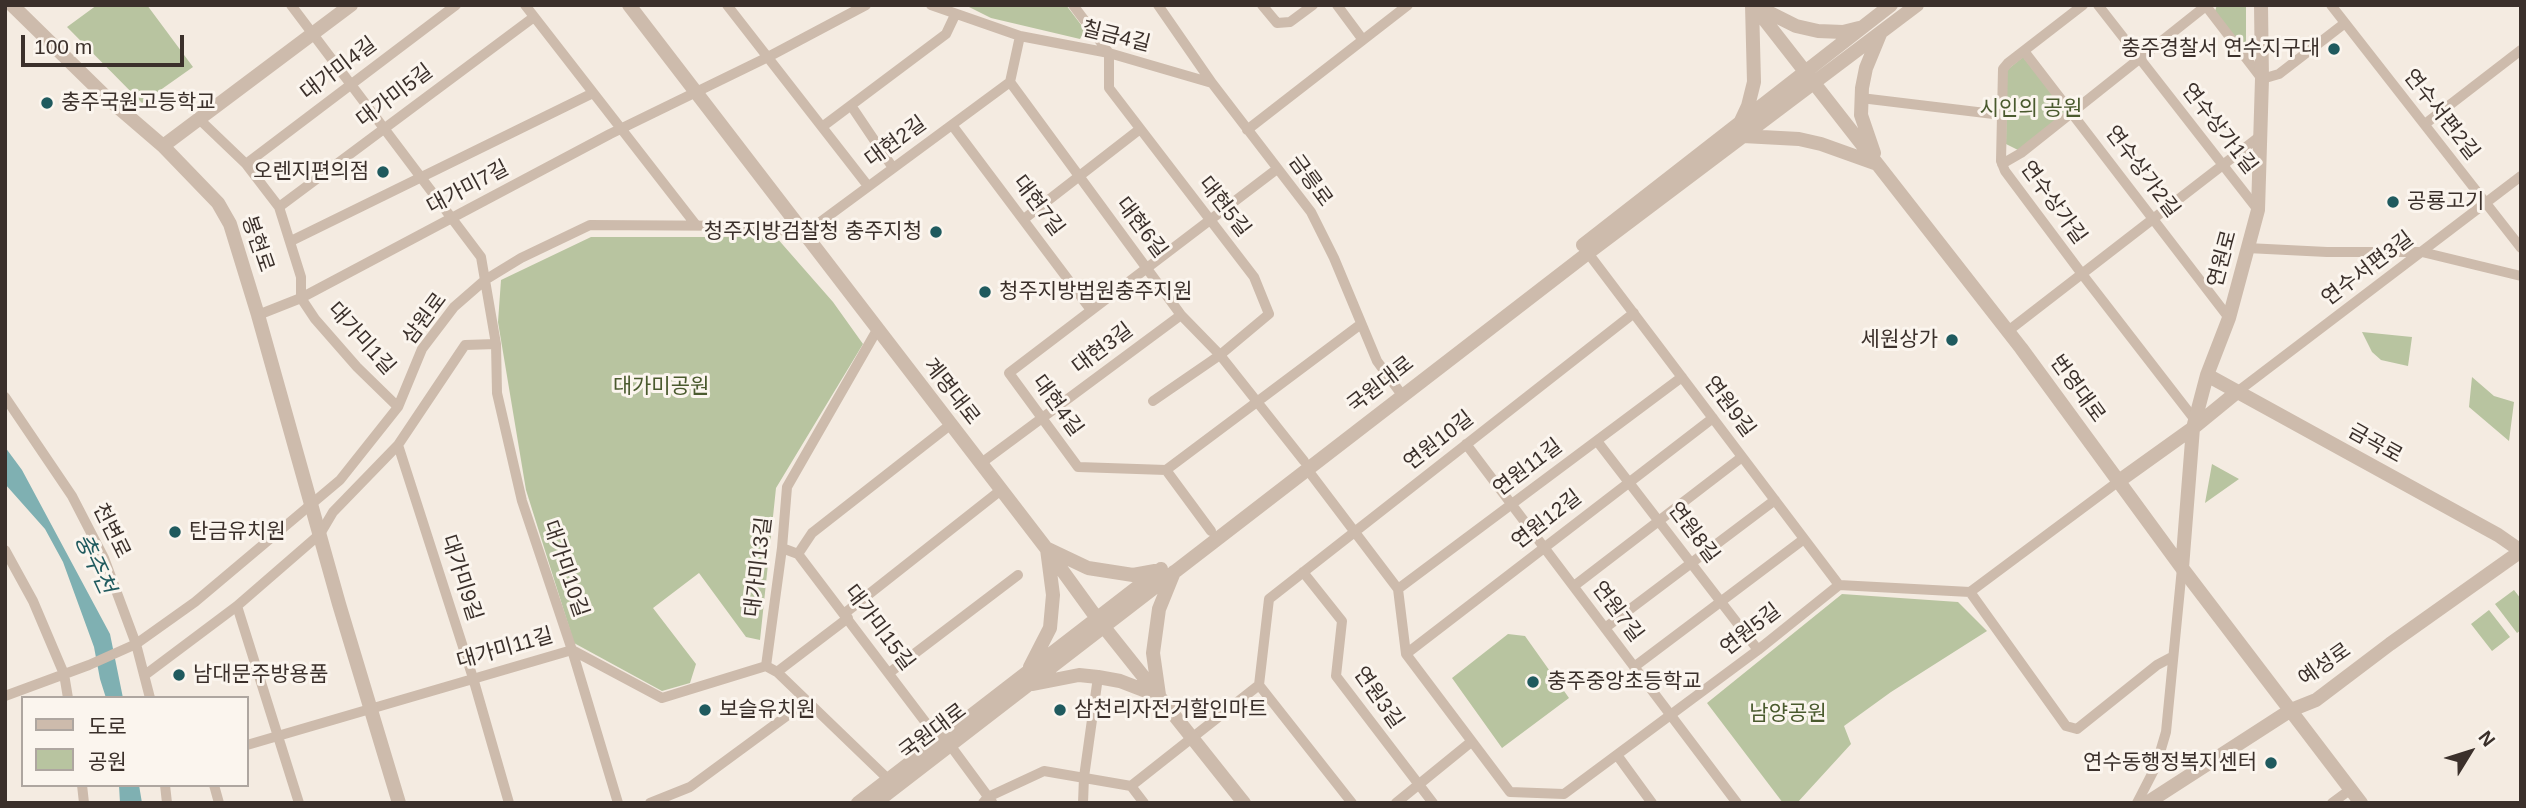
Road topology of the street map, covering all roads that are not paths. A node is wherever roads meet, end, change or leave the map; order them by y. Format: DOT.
graph roads {
  1 [pos="12,5"];
  2 [pos="291,5"];
  3 [pos="351,5"];
  4 [pos="456,5"];
  5 [pos="526,5"];
  6 [pos="629,5"];
  7 [pos="727,5"];
  8 [pos="866,5"];
  9 [pos="931,5"];
  10 [pos="1073,5"];
  11 [pos="1158,5"];
  12 [pos="1262,5"];
  13 [pos="1313,5"];
  14 [pos="1337,5"];
  15 [pos="1408,5"];
  16 [pos="1754,5"];
  17 [pos="1891,5"];
  18 [pos="1917,5"];
  19 [pos="2083,5"];
  20 [pos="2098,5"];
  21 [pos="2261,5"];
  22 [pos="2330,5"];
  23 [pos="2207,6"];
  24 [pos="955,15"];
  25 [pos="534,17"];
  26 [pos="2345,23"];
  27 [pos="1864,26"];
  28 [pos="1881,33"];
  29 [pos="313,34"];
  30 [pos="1020,36"];
  31 [pos="1363,40"];
  32 [pos="2521,50"];
  33 [pos="2024,51"];
  34 [pos="1109,53"];
  35 [pos="768,57"];
  36 [pos="2140,59"];
  37 [pos="1810,77"];
  38 [pos="2262,79"];
  39 [pos="1010,82"];
  40 [pos="1212,83"];
  41 [pos="351,84"];
  42 [pos="695,92"];
  43 [pos="593,93"];
  44 [pos="1861,97"];
  45 [pos="852,107"];
  46 [pos="2072,112"];
  47 [pos="2003,115"];
  48 [pos="199,119"];
  49 [pos="2425,124"];
  50 [pos="952,125"];
  51 [pos="822,127"];
  52 [pos="384,128"];
  53 [pos="621,129"];
  54 [pos="1140,129"];
  55 [pos="1742,129"];
  56 [pos="1247,130"];
  57 [pos="2259,137"];
  58 [pos="163,146"];
  59 [pos="246,164"];
  60 [pos="1877,164"];
  61 [pos="2002,164"];
  62 [pos="2222,164"];
  63 [pos="893,168"];
  64 [pos="1277,169"];
  65 [pos="1078,176"];
  66 [pos="2521,176"];
  67 [pos="421,177"];
  68 [pos="869,187"];
  69 [pos="2486,204"];
  70 [pos="279,207"];
  71 [pos="2258,211"];
  72 [pos="452,219"];
  73 [pos="1024,219"];
  74 [pos="2153,219"];
  75 [pos="1210,220"];
  76 [pos="696,225"];
  77 [pos="804,234"];
  78 [pos="291,241"];
  79 [pos="2246,248"];
  80 [pos="2521,248"];
  81 [pos="2422,252"];
  82 [pos="1588,253"];
  83 [pos="1147,268"];
  84 [pos="2081,274"];
  85 [pos="2521,276"];
  86 [pos="485,281"];
  87 [pos="301,298"];
  88 [pos="1091,310"];
  89 [pos="1634,313"];
  90 [pos="258,315"];
  91 [pos="1181,315"];
  92 [pos="2229,318"];
  93 [pos="1361,324"];
  94 [pos="877,330"];
  95 [pos="2008,331"];
  96 [pos="496,344"];
  97 [pos="1220,355"];
  98 [pos="2207,375"];
  99 [pos="1682,377"];
  100 [pos="1400,392"];
  101 [pos="2237,392"];
  102 [pos="5,397"];
  103 [pos="1153,401"];
  104 [pos="1257,404"];
  105 [pos="398,407"];
  106 [pos="1041,418"];
  107 [pos="1713,418"];
  108 [pos="2194,424"];
  109 [pos="950,425"];
  110 [pos="1597,441"];
  111 [pos="1466,444"];
  112 [pos="398,445"];
  113 [pos="1742,457"];
  114 [pos="980,464"];
  115 [pos="1305,465"];
  116 [pos="1166,470"];
  117 [pos="1629,481"];
  118 [pos="2119,481"];
  119 [pos="1001,490"];
  120 [pos="1775,500"];
  121 [pos="312,502"];
  122 [pos="1512,504"];
  123 [pos="1659,521"];
  124 [pos="1211,531"];
  125 [pos="1354,532"];
  126 [pos="320,534"];
  127 [pos="1804,539"];
  128 [pos="1545,546"];
  129 [pos="782,548"];
  130 [pos="1046,548"];
  131 [pos="5,550"];
  132 [pos="2521,551"];
  133 [pos="798,554"];
  134 [pos="1692,563"];
  135 [pos="2182,568"];
  136 [pos="1175,569"];
  137 [pos="1160,570"];
  138 [pos="1303,572"];
  139 [pos="1018,575"];
  140 [pos="1839,585"];
  141 [pos="1574,586"];
  142 [pos="1398,589"];
  143 [pos="1970,592"];
  144 [pos="1721,601"];
  145 [pos="237,606"];
  146 [pos="846,616"];
  147 [pos="1100,622"];
  148 [pos="1605,628"];
  149 [pos="136,643"];
  150 [pos="572,650"];
  151 [pos="1758,650"];
  152 [pos="1406,654"];
  153 [pos="2172,657"];
  154 [pos="766,666"];
  155 [pos="1634,667"];
  156 [pos="777,672"];
  157 [pos="890,673"];
  158 [pos="64,674"];
  159 [pos="145,675"];
  160 [pos="1098,677"];
  161 [pos="473,678"];
  162 [pos="1028,678"];
  163 [pos="1259,685"];
  164 [pos="5,696"];
  165 [pos="68,696"];
  166 [pos="150,696"];
  167 [pos="1160,696"];
  168 [pos="807,702"];
  169 [pos="371,707"];
  170 [pos="2291,709"];
  171 [pos="1671,715"];
  172 [pos="277,734"];
  173 [pos="1192,737"];
  174 [pos="1471,742"];
  175 [pos="945,743"];
  176 [pos="248,744"];
  177 [pos="1617,755"];
  178 [pos="1084,777"];
  179 [pos="888,779"];
  180 [pos="1418,785"];
  181 [pos="1131,786"];
  182 [pos="2351,789"];
  183 [pos="988,801"];
  184 [pos="299,803"];
  185 [pos="399,803"];
  186 [pos="509,803"];
  187 [pos="618,803"];
  188 [pos="650,803"];
  189 [pos="858,803"];
  190 [pos="875,803"];
  191 [pos="1083,803"];
  192 [pos="1144,803"];
  193 [pos="1244,803"];
  194 [pos="1352,803"];
  195 [pos="1396,803"];
  196 [pos="1433,803"];
  197 [pos="1651,803"];
  198 [pos="1737,803"];
  199 [pos="2137,803"];
  200 [pos="2147,803"];
  201 [pos="2332,803"];
  202 [pos="2361,803"];
  1 -- 58 [label="street, 봉현로"];
  2 -- 29 [label="street, 대가미10길"];
  3 -- 29 [label="street"];
  4 -- 41 [label="street, 대가미4길"];
  5 -- 25 [label="street"];
  6 -- 42 [label="street, 계명대로"];
  7 -- 35 [label="street"];
  8 -- 35 [label="street, 대가미7길"];
  9 -- 24 [label="street, 칠금4길"];
  10 -- 34 [label="street"];
  11 -- 40 [label="street, 금릉로"];
  12 -- 13 [label="street"];
  14 -- 31 [label="street"];
  15 -- 31 [label="street"];
  16 -- 27 [label="street"];
  16 -- 37 [label="street, 번영대로"];
  16 -- 55 [label="street"];
  17 -- 27 [label="street, 국원대로"];
  18 -- 28 [label="street, 국원대로"];
  19 -- 33 [label="street, 연수상가길"];
  20 -- 36 [label="street, 연수상가1길"];
  21 -- 38 [label="street, 연원로"];
  22 -- 26 [label="street, 연수서편2길"];
  23 -- 36 [label="street"];
  23 -- 38 [label="street"];
  24 -- 30 [label="street, 칠금4길"];
  24 -- 45 [label="street"];
  25 -- 43 [label="street"];
  25 -- 52 [label="street, 대가미5길"];
  26 -- 38 [label="street"];
  26 -- 49 [label="street, 연수서편2길"];
  27 -- 37 [label="street, 국원대로"];
  28 -- 37 [label="street, 국원대로"];
  28 -- 44 [label="street"];
  29 -- 41 [label="street, 대가미10길"];
  29 -- 48 [label="street"];
  30 -- 34 [label="street, 칠금4길"];
  30 -- 39 [label="street"];
  31 -- 56 [label="street"];
  32 -- 49 [label="street"];
  33 -- 46 [label="street, 연수상가2길"];
  33 -- 47 [label="street, 연수상가길"];
  34 -- 40 [label="street, 칠금4길"];
  34 -- 54 [label="street, 대현5길"];
  35 -- 42 [label="street, 대가미7길"];
  35 -- 51 [label="street"];
  36 -- 46 [label="street"];
  36 -- 62 [label="street, 연수상가1길"];
  37 -- 55 [label="street, 국원대로"];
  37 -- 60 [label="street, 번영대로"];
  38 -- 57 [label="street, 연원로"];
  39 -- 50 [label="street, 대현2길"];
  39 -- 65 [label="street, 대현6길"];
  40 -- 56 [label="street, 금릉로"];
  41 -- 52 [label="street, 대가미10길"];
  41 -- 59 [label="street, 대가미4길"];
  42 -- 53 [label="street, 대가미7길"];
  42 -- 77 [label="street, 계명대로"];
  43 -- 53 [label="street"];
  43 -- 67 [label="street"];
  44 -- 47 [label="street"];
  44 -- 60 [label="street"];
  45 -- 51 [label="street"];
  45 -- 63 [label="street"];
  46 -- 61 [label="street"];
  46 -- 74 [label="street, 연수상가2길"];
  47 -- 61 [label="street, 연수상가길"];
  48 -- 58 [label="street"];
  48 -- 59 [label="street, 대가미1길"];
  49 -- 69 [label="street, 연수서편2길"];
  50 -- 63 [label="street, 대현2길"];
  50 -- 73 [label="street, 대현7길"];
  51 -- 68 [label="street"];
  52 -- 67 [label="street, 대가미10길"];
  52 -- 70 [label="street, 대가미5길"];
  53 -- 72 [label="street, 대가미7길"];
  53 -- 76 [label="street"];
  54 -- 65 [label="street"];
  54 -- 75 [label="street, 대현5길"];
  55 -- 60 [label="street"];
  55 -- 82 [label="street, 국원대로"];
  55 -- 100 [label="street, 국원대로"];
  56 -- 64 [label="street, 금릉로"];
  57 -- 62 [label="street"];
  57 -- 71 [label="street, 연원로"];
  58 -- 90 [label="street, 봉현로"];
  59 -- 70 [label="street, 대가미1길"];
  60 -- 95 [label="street, 번영대로"];
  61 -- 84 [label="street, 연수상가길"];
  62 -- 71 [label="street, 연수상가1길"];
  62 -- 74 [label="street"];
  63 -- 68 [label="street, 대현2길"];
  64 -- 75 [label="street, 대현4길"];
  64 -- 93 [label="street, 금릉로"];
  65 -- 73 [label="street"];
  65 -- 83 [label="street, 대현6길"];
  66 -- 69 [label="street, 연수서편3길"];
  67 -- 72 [label="street, 대가미10길"];
  67 -- 78 [label="street"];
  68 -- 77 [label="street, 대현2길"];
  69 -- 80 [label="street, 연수서편2길"];
  69 -- 81 [label="street, 연수서편3길"];
  70 -- 78 [label="street, 대가미1길"];
  71 -- 79 [label="street, 연원로"];
  72 -- 86 [label="street, 대가미10길"];
  72 -- 87 [label="street, 대가미7길"];
  73 -- 88 [label="street, 대현7길"];
  74 -- 84 [label="street"];
  74 -- 92 [label="street, 연수상가2길"];
  75 -- 83 [label="street, 대현4길"];
  75 -- 97 [label="street, 대현5길"];
  76 -- 77 [label="street, 삼원로"];
  76 -- 86 [label="street, 삼원로"];
  77 -- 94 [label="street, 계명대로"];
  78 -- 87 [label="street, 대가미1길"];
  79 -- 81 [label="street"];
  79 -- 92 [label="street, 연원로"];
  81 -- 85 [label="street"];
  81 -- 101 [label="street, 연수서편3길"];
  82 -- 89 [label="street, 연원9길"];
  82 -- 100 [label="street, 국원대로"];
  83 -- 88 [label="street, 대현4길"];
  83 -- 91 [label="street, 대현6길"];
  84 -- 95 [label="street"];
  84 -- 108 [label="street, 연수상가길"];
  86 -- 96 [label="street, 대가미10길"];
  86 -- 105 [label="street, 삼원로"];
  87 -- 90 [label="street, 대가미7길"];
  87 -- 105 [label="street, 대가미1길"];
  88 -- 106 [label="street, 대현4길"];
  89 -- 99 [label="street, 연원9길"];
  89 -- 111 [label="street, 연원10길"];
  90 -- 121 [label="street, 봉현로"];
  91 -- 97 [label="street, 대현6길"];
  91 -- 106 [label="street, 대현3길"];
  92 -- 98 [label="street, 연원로"];
  93 -- 100 [label="street, 금릉로"];
  93 -- 104 [label="street"];
  94 -- 109 [label="street, 계명대로"];
  94 -- 129 [label="street, 대가미13길"];
  95 -- 118 [label="street, 번영대로"];
  96 -- 112 [label="street"];
  96 -- 150 [label="street, 대가미10길"];
  97 -- 103 [label="street, 대현5길"];
  97 -- 104 [label="street, 대현6길"];
  98 -- 101 [label="street, 금곡로"];
  98 -- 108 [label="street, 연원로"];
  99 -- 107 [label="street, 연원9길"];
  99 -- 110 [label="street, 연원11길"];
  100 -- 115 [label="street, 국원대로"];
  101 -- 108 [label="street"];
  101 -- 132 [label="street, 금곡로"];
  102 -- 149 [label="street, 천변로"];
  104 -- 115 [label="street, 대현6길"];
  104 -- 116 [label="street"];
  105 -- 121 [label="street, 삼원로"];
  106 -- 114 [label="street, 대현3길"];
  106 -- 116 [label="street, 대현4길"];
  107 -- 113 [label="street, 연원9길"];
  107 -- 117 [label="street, 연원12길"];
  108 -- 118 [label="street"];
  108 -- 135 [label="street, 연원로"];
  109 -- 114 [label="street, 계명대로"];
  109 -- 133 [label="street"];
  110 -- 117 [label="street, 연원8길"];
  110 -- 122 [label="street, 연원11길"];
  111 -- 122 [label="street, 연원7길"];
  111 -- 125 [label="street, 연원10길"];
  112 -- 126 [label="street"];
  112 -- 161 [label="street, 대가미9길"];
  113 -- 120 [label="street, 연원9길"];
  113 -- 123 [label="street"];
  114 -- 119 [label="street, 계명대로"];
  115 -- 124 [label="street, 국원대로"];
  115 -- 125 [label="street"];
  115 -- 136 [label="street, 국원대로"];
  116 -- 124 [label="street"];
  117 -- 123 [label="street, 연원8길"];
  117 -- 128 [label="street, 연원12길"];
  118 -- 135 [label="street, 번영대로"];
  118 -- 143 [label="street"];
  119 -- 130 [label="street, 계명대로"];
  119 -- 146 [label="street"];
  120 -- 127 [label="street, 연원9길"];
  120 -- 134 [label="street"];
  121 -- 126 [label="street, 봉현로"];
  121 -- 149 [label="street, 삼원로"];
  122 -- 128 [label="street, 연원7길"];
  122 -- 142 [label="street, 연원11길"];
  123 -- 134 [label="street, 연원8길"];
  123 -- 141 [label="street"];
  124 -- 137 [label="street, 국원대로"];
  125 -- 138 [label="street, 연원10길"];
  125 -- 142 [label="street"];
  126 -- 145 [label="street"];
  126 -- 169 [label="street, 봉현로"];
  127 -- 140 [label="street, 연원9길"];
  127 -- 144 [label="street"];
  128 -- 141 [label="street, 연원7길"];
  128 -- 152 [label="street, 연원12길"];
  129 -- 133 [label="street"];
  129 -- 154 [label="street, 대가미13길"];
  130 -- 137 [label="street"];
  130 -- 147 [label="street, 계명대로"];
  130 -- 162 [label="street"];
  131 -- 158 [label="street"];
  132 -- 170 [label="street, 예성로"];
  133 -- 146 [label="street, 대가미15길"];
  134 -- 144 [label="street, 연원8길"];
  134 -- 148 [label="street"];
  135 -- 153 [label="street"];
  135 -- 170 [label="street, 번영대로"];
  136 -- 147 [label="street, 국원대로"];
  136 -- 167 [label="street"];
  137 -- 147 [label="street, 국원대로"];
  138 -- 163 [label="street, 연원10길"];
  138 -- 180 [label="street, 연원3길"];
  139 -- 157 [label="street"];
  140 -- 143 [label="street"];
  140 -- 151 [label="street, 연원5길"];
  141 -- 148 [label="street, 연원7길"];
  142 -- 152 [label="street, 연원5길"];
  143 -- 153 [label="street"];
  144 -- 151 [label="street, 연원8길"];
  144 -- 155 [label="street"];
  145 -- 159 [label="street"];
  145 -- 172 [label="street"];
  146 -- 156 [label="street"];
  146 -- 157 [label="street, 대가미15길"];
  147 -- 162 [label="street, 국원대로"];
  147 -- 167 [label="street, 계명대로"];
  148 -- 155 [label="street, 연원7길"];
  149 -- 158 [label="street, 삼원로"];
  149 -- 159 [label="street, 천변로"];
  150 -- 154 [label="street, 대가미11길"];
  150 -- 161 [label="street, 대가미11길"];
  150 -- 187 [label="street, 대가미10길"];
  151 -- 171 [label="street, 연원5길"];
  152 -- 174 [label="street, 연원5길"];
  153 -- 199 [label="street"];
  154 -- 156 [label="street"];
  155 -- 171 [label="street, 연원7길"];
  156 -- 168 [label="street"];
  157 -- 175 [label="street, 대가미15길"];
  158 -- 164 [label="street"];
  158 -- 165 [label="street"];
  159 -- 166 [label="street, 천변로"];
  160 -- 162 [label="street"];
  160 -- 167 [label="street"];
  160 -- 178 [label="street"];
  161 -- 169 [label="street, 대가미11길"];
  161 -- 186 [label="street, 대가미9길"];
  162 -- 175 [label="street, 국원대로"];
  163 -- 173 [label="street"];
  163 -- 194 [label="street"];
  167 -- 173 [label="street, 계명대로"];
  168 -- 179 [label="street"];
  168 -- 188 [label="street"];
  169 -- 172 [label="street, 대가미11길"];
  169 -- 185 [label="street, 봉현로"];
  170 -- 182 [label="street, 번영대로"];
  170 -- 200 [label="street, 예성로"];
  171 -- 177 [label="street, 연원5길"];
  171 -- 198 [label="street, 연원7길"];
  172 -- 176 [label="street, 대가미11길"];
  172 -- 184 [label="street"];
  173 -- 181 [label="street"];
  173 -- 193 [label="street, 계명대로"];
  174 -- 177 [label="street, 연원5길"];
  174 -- 180 [label="street"];
  175 -- 179 [label="street, 국원대로"];
  175 -- 183 [label="street, 대가미15길"];
  175 -- 190 [label="street, 국원대로"];
  177 -- 197 [label="street"];
  178 -- 181 [label="street"];
  178 -- 183 [label="street"];
  178 -- 191 [label="street"];
  179 -- 189 [label="street, 국원대로"];
  180 -- 195 [label="street"];
  180 -- 196 [label="street, 연원3길"];
  181 -- 192 [label="street"];
  182 -- 201 [label="street"];
  182 -- 202 [label="street, 번영대로"];
}
